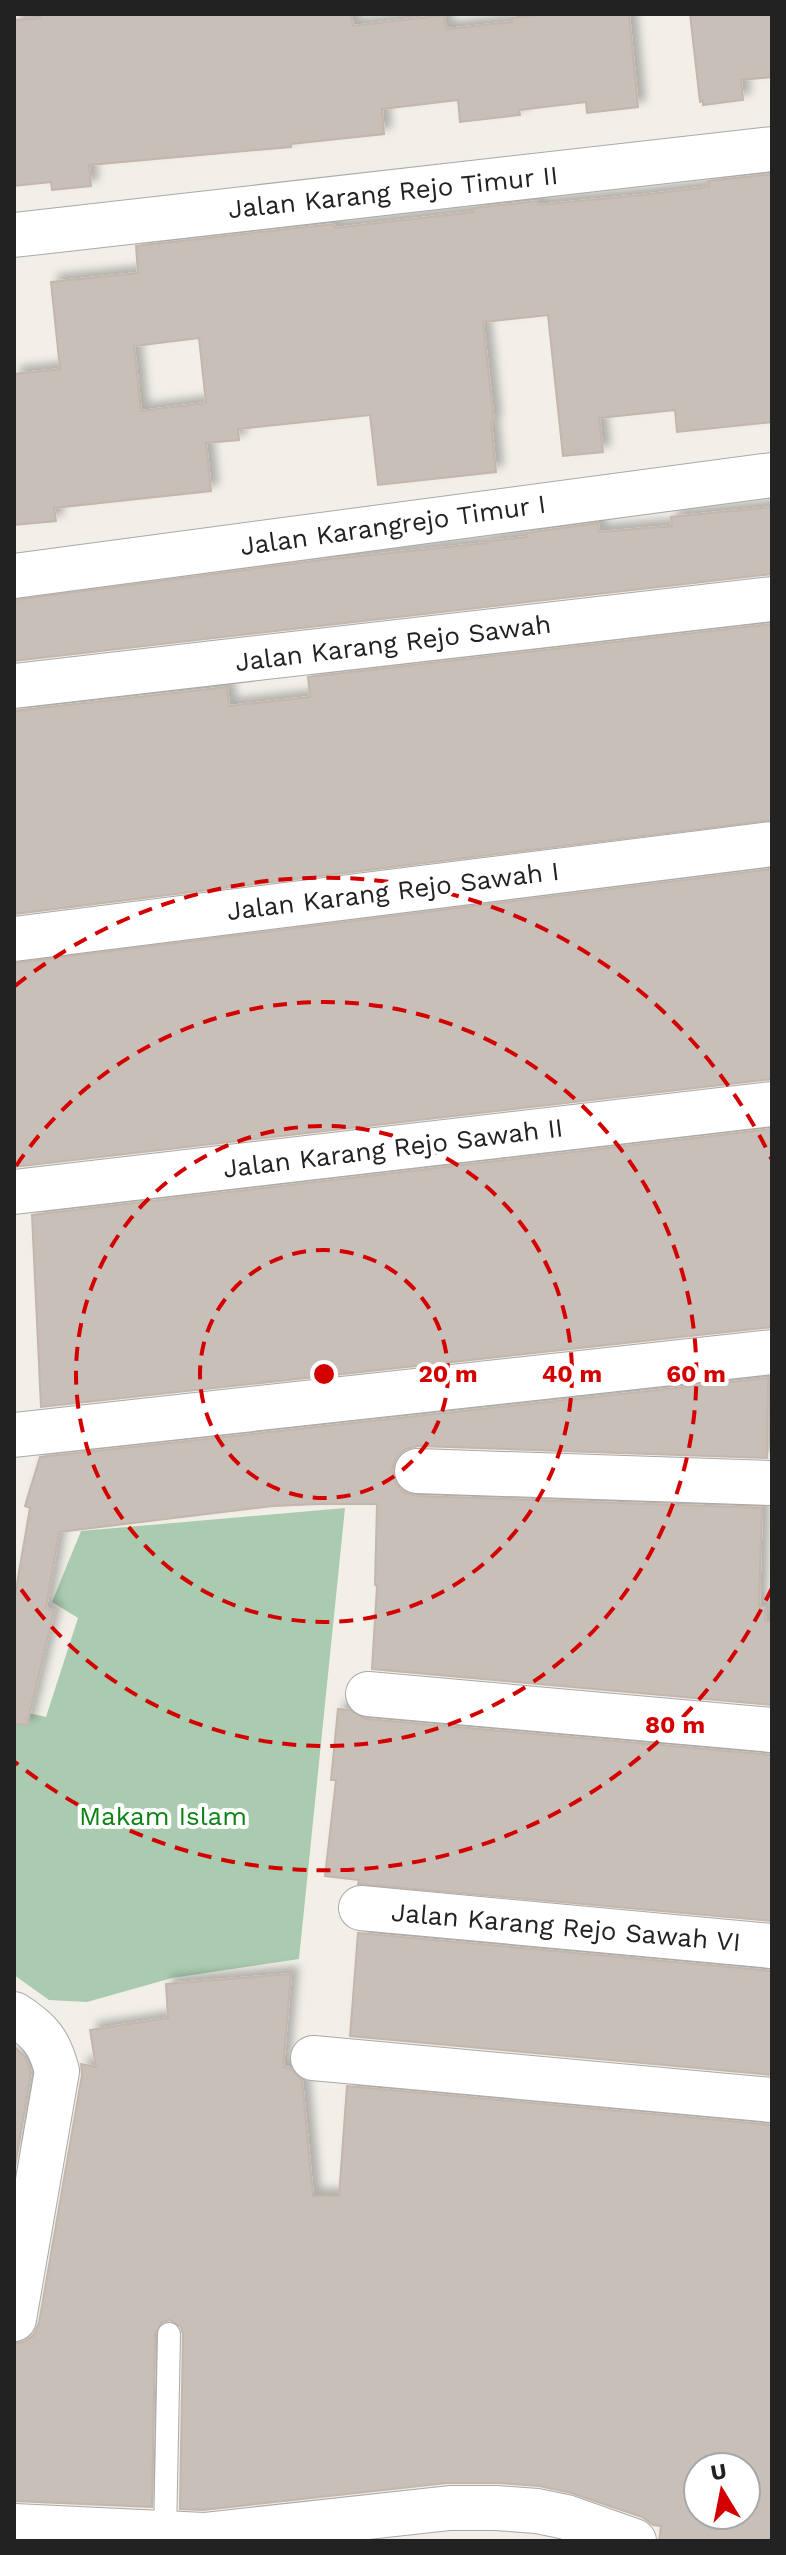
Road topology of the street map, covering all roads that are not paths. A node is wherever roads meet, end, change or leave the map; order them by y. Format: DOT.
graph roads {
  1 [pos="772,149"];
  2 [pos="14,235"];
  3 [pos="772,475"];
  4 [pos="14,576"];
  5 [pos="772,599"];
  6 [pos="14,686"];
  7 [pos="772,844"];
  8 [pos="14,939"];
  9 [pos="772,1104"];
  10 [pos="14,1192"];
  11 [pos="772,1352"];
  12 [pos="14,1435"];
  13 [pos="417,1471"];
  14 [pos="772,1483"];
  15 [pos="368,1694"];
  16 [pos="772,1730"];
  17 [pos="361,1908"];
  18 [pos="772,1946"];
  19 [pos="14,2014"];
  20 [pos="313,2058"];
  21 [pos="772,2100"];
  22 [pos="14,2319"];
  23 [pos="169,2334"];
  24 [pos="14,2526"];
  25 [pos="191,2537"];
  26 [pos="634,2541"];
  1 -- 2 [label="street, Jalan Karang Rejo Timur II"];
  3 -- 4 [label="street, Jalan Karangrejo Timur I"];
  5 -- 6 [label="street, Jalan Karang Rejo Sawah"];
  7 -- 8 [label="street, Jalan Karang Rejo Sawah I"];
  9 -- 10 [label="street, Jalan Karang Rejo Sawah II"];
  11 -- 12 [label="street"];
  13 -- 14 [label="street"];
  15 -- 16 [label="street"];
  17 -- 18 [label="street, Jalan Karang Rejo Sawah VI"];
  19 -- 22 [label="street"];
  20 -- 21 [label="street"];
  23 -- 25 [label="lane"];
  24 -- 25 [label="street"];
  25 -- 26 [label="street"];
}
